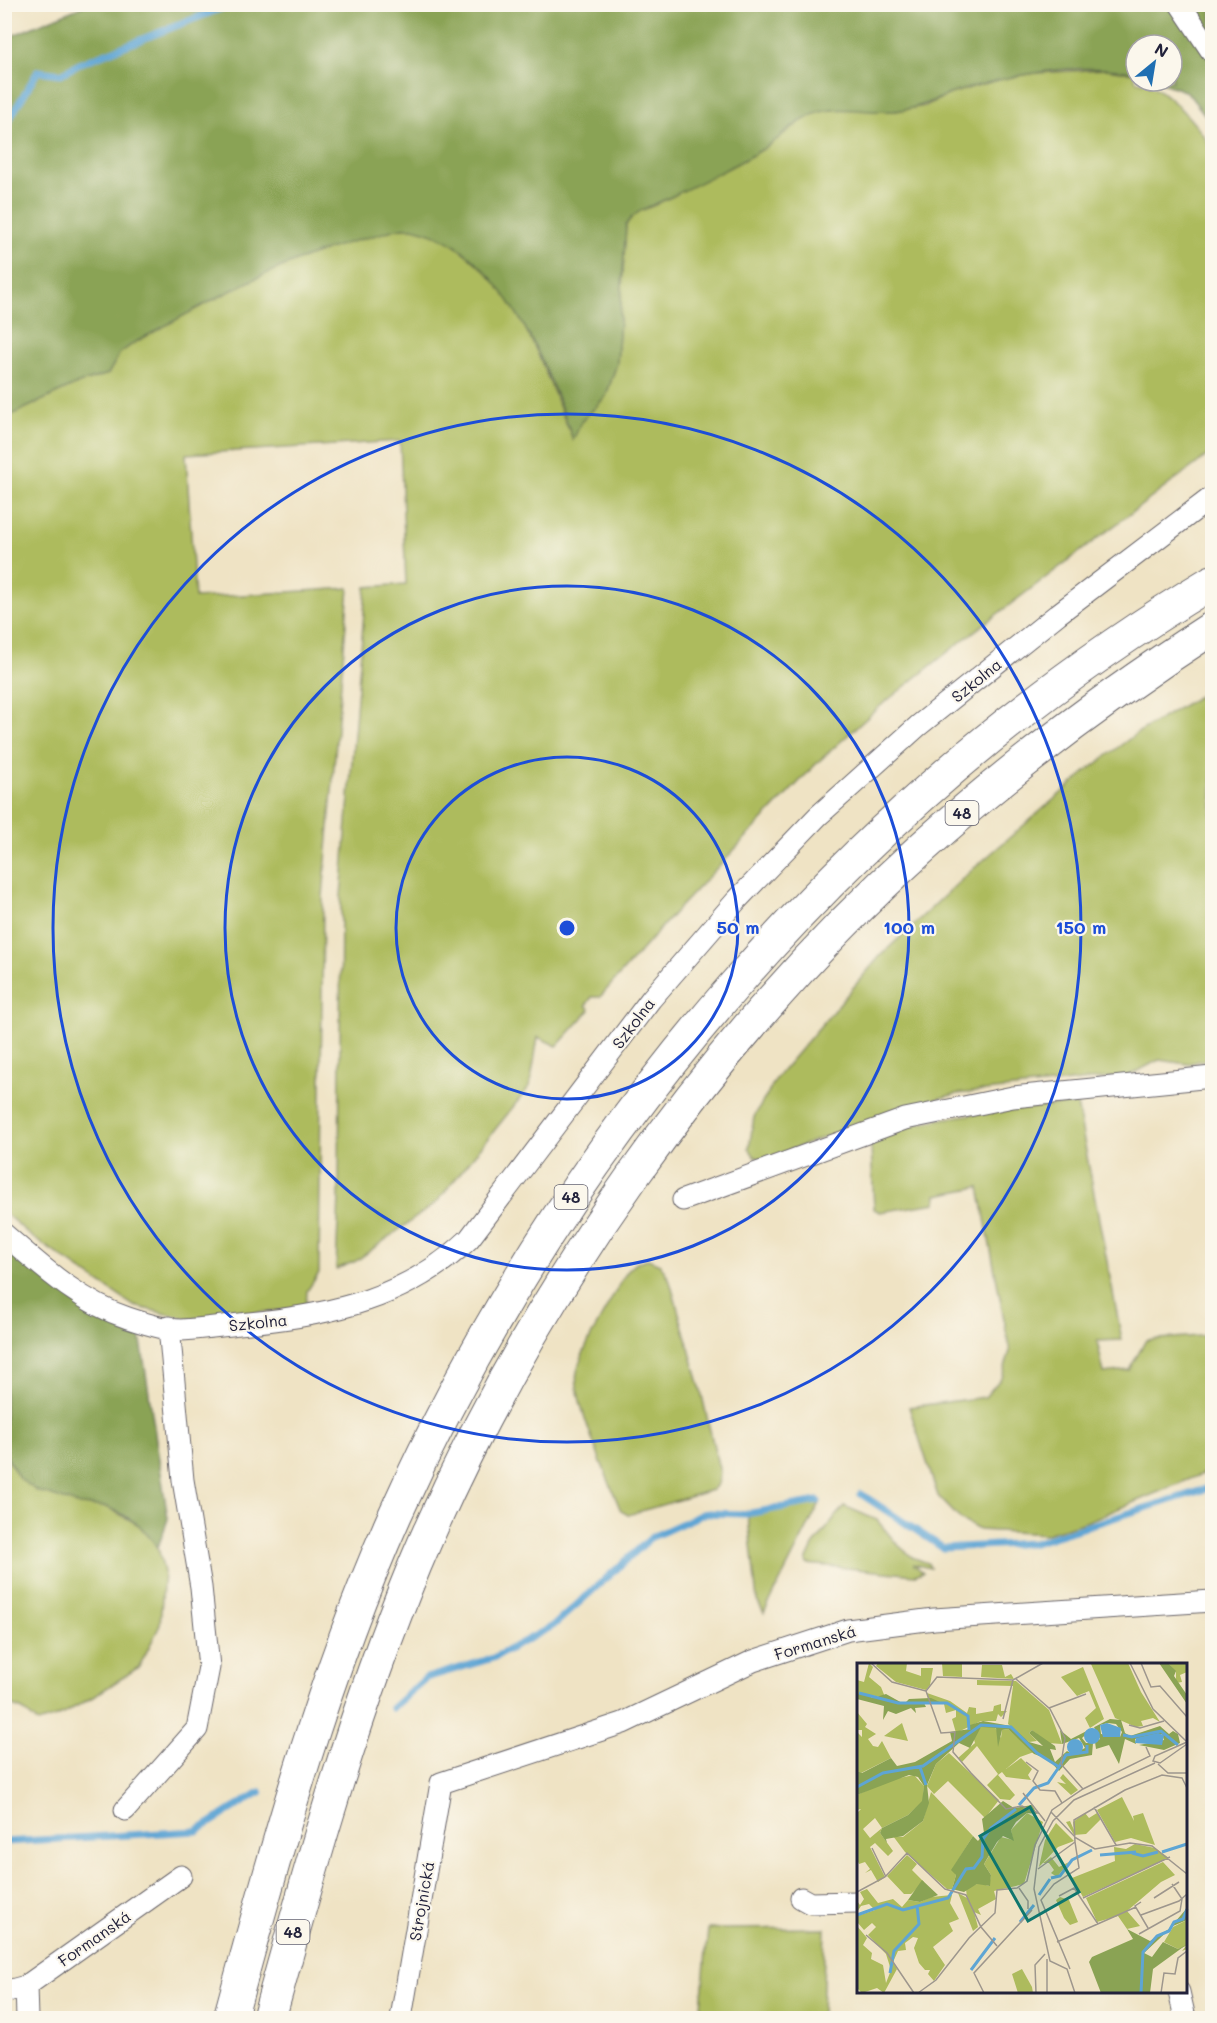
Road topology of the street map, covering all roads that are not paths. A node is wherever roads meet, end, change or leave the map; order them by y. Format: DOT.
graph roads {
  1 [pos="1180,4"];
  2 [pos="1212,52"];
  3 [pos="1212,497"];
  4 [pos="1212,582"];
  5 [pos="1212,627"];
  6 [pos="1212,1077"];
  7 [pos="683,1200"];
  8 [pos="4,1234"];
  9 [pos="169,1327"];
  10 [pos="1212,1601"];
  11 [pos="441,1783"];
  12 [pos="125,1810"];
  13 [pos="181,1876"];
  14 [pos="801,1898"];
  15 [pos="857,1902"];
  16 [pos="26,1986"];
  17 [pos="4,1992"];
  18 [pos="1179,1993"];
  19 [pos="27,2019"];
  20 [pos="230,2019"];
  21 [pos="269,2019"];
  22 [pos="401,2019"];
  23 [pos="1185,2019"];
  1 -- 2 [label="street"];
  3 -- 9 [label="street, Szkolna"];
  4 -- 20 [label="highway, 48"];
  5 -- 21 [label="highway, 48"];
  6 -- 7 [label="street"];
  8 -- 9 [label="street, Szkolna"];
  9 -- 12 [label="street"];
  10 -- 11 [label="street, Formanská"];
  11 -- 22 [label="street, Strojnická"];
  13 -- 16 [label="street, Formanská"];
  14 -- 15 [label="street"];
  16 -- 17 [label="street, Formanská"];
  16 -- 19 [label="street"];
  18 -- 23 [label="street"];
}
